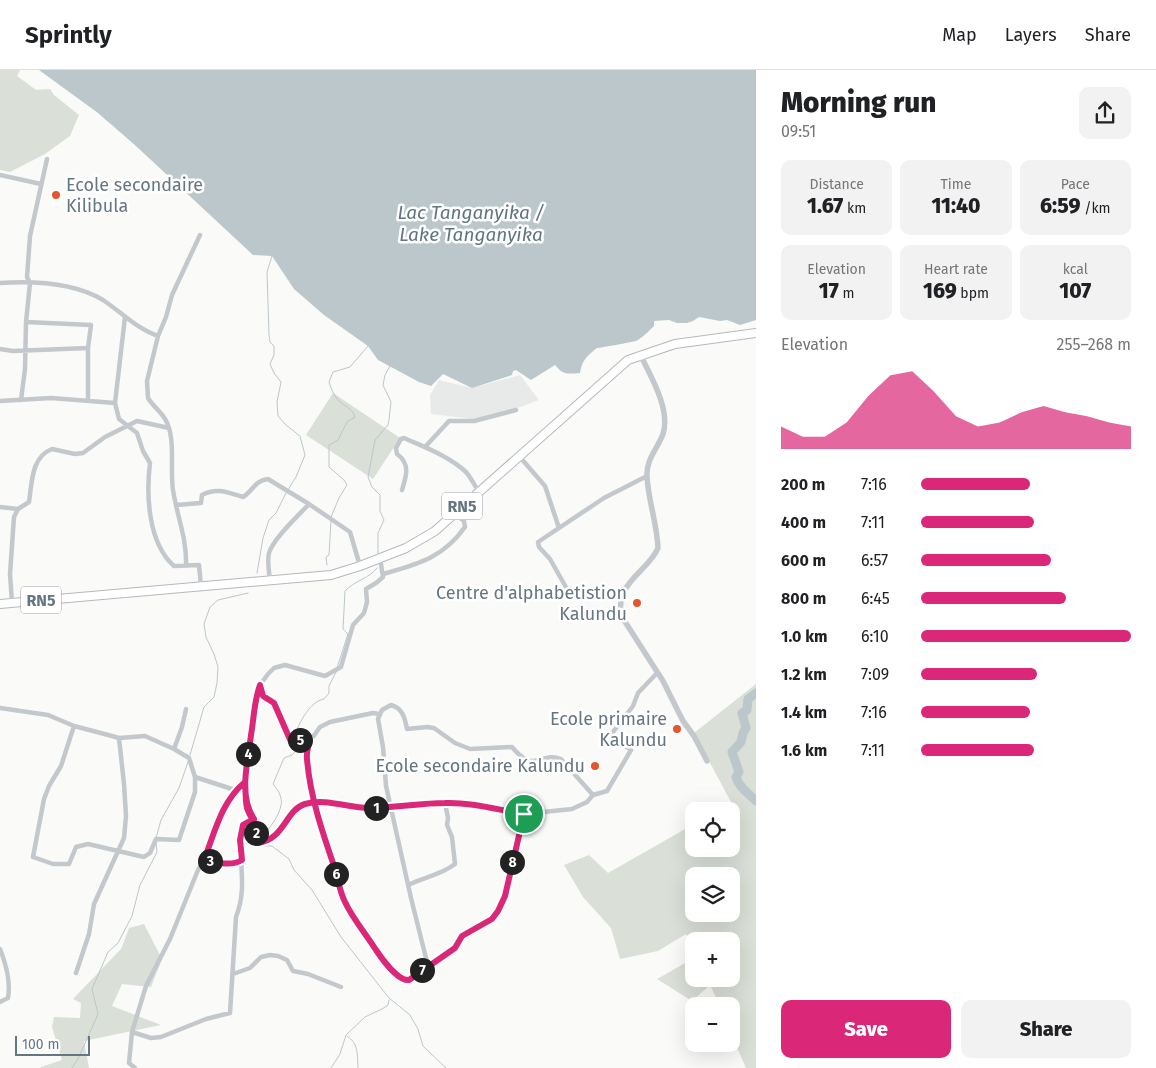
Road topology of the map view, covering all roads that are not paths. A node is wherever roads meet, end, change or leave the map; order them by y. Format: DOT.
graph roads {
  1 [pos="47,159"];
  2 [pos="0,176"];
  3 [pos="41,184"];
  4 [pos="200,235"];
  5 [pos="0,283"];
  6 [pos="30,283"];
  7 [pos="125,317"];
  8 [pos="26,322"];
  9 [pos="756,333"];
  10 [pos="158,336"];
  11 [pos="88,348"];
  12 [pos="0,349"];
  13 [pos="25,351"];
  14 [pos="640,354"];
  15 [pos="21,400"];
  16 [pos="0,401"];
  17 [pos="88,401"];
  18 [pos="115,403"];
  19 [pos="516,410"];
  20 [pos="127,426"];
  21 [pos="169,428"];
  22 [pos="425,447"];
  23 [pos="519,456"];
  24 [pos="646,476"];
  25 [pos="402,490"];
  26 [pos="479,492"];
  27 [pos="309,504"];
  28 [pos="176,506"];
  29 [pos="0,507"];
  30 [pos="18,509"];
  31 [pos="454,512"];
  32 [pos="559,528"];
  33 [pos="380,558"];
  34 [pos="186,566"];
  35 [pos="360,566"];
  36 [pos="384,574"];
  37 [pos="271,581"];
  38 [pos="201,587"];
  39 [pos="623,596"];
  40 [pos="12,603"];
  41 [pos="0,604"];
  42 [pos="658,673"];
  43 [pos="260,685"];
  44 [pos="0,708"];
  45 [pos="186,709"];
  46 [pos="379,714"];
  47 [pos="74,726"];
  48 [pos="119,738"];
  49 [pos="308,739"];
  50 [pos="174,748"];
  51 [pos="707,761"];
  52 [pos="195,777"];
  53 [pos="245,782"];
  54 [pos="235,790"];
  55 [pos="593,796"];
  56 [pos="314,802"];
  57 [pos="445,803"];
  58 [pos="392,807"];
  59 [pos="524,814"];
  60 [pos="254,819"];
  61 [pos="120,850"];
  62 [pos="204,860"];
  63 [pos="242,860"];
  64 [pos="408,885"];
  65 [pos="0,949"];
  66 [pos="428,966"];
  67 [pos="76,973"];
  68 [pos="233,974"];
  69 [pos="341,987"];
  70 [pos="0,1002"];
  71 [pos="132,1032"];
  72 [pos="135,1068"];
  1 -- 3 [label="street"];
  2 -- 3 [label="street"];
  3 -- 6 [label="street"];
  4 -- 10 [label="street"];
  5 -- 6 [label="street"];
  6 -- 7 [label="street"];
  6 -- 8 [label="street"];
  7 -- 10 [label="street"];
  7 -- 18 [label="street"];
  8 -- 11 [label="street"];
  8 -- 13 [label="street"];
  9 -- 14 [label="highway, RN5"];
  10 -- 21 [label="street"];
  11 -- 13 [label="street"];
  11 -- 17 [label="street"];
  12 -- 13 [label="street"];
  13 -- 15 [label="street"];
  14 -- 23 [label="highway, RN5"];
  14 -- 24 [label="street"];
  15 -- 16 [label="street"];
  15 -- 17 [label="street"];
  17 -- 18 [label="street"];
  18 -- 20 [label="street"];
  19 -- 22 [label="street"];
  20 -- 21 [label="street"];
  20 -- 30 [label="street"];
  20 -- 34 [label="street"];
  21 -- 28 [label="street"];
  22 -- 25 [label="street"];
  22 -- 26 [label="street"];
  23 -- 26 [label="highway, RN5"];
  23 -- 32 [label="street"];
  24 -- 32 [label="street"];
  24 -- 39 [label="street"];
  26 -- 31 [label="highway, RN5"];
  27 -- 28 [label="street"];
  27 -- 35 [label="street"];
  27 -- 37 [label="street"];
  28 -- 34 [label="street"];
  29 -- 30 [label="street"];
  30 -- 40 [label="street"];
  31 -- 33 [label="highway, RN5"];
  31 -- 36 [label="street"];
  32 -- 39 [label="street"];
  33 -- 35 [label="highway, RN5"];
  33 -- 36 [label="street"];
  34 -- 38 [label="street"];
  35 -- 37 [label="highway, RN5"];
  36 -- 43 [label="street"];
  37 -- 38 [label="highway, RN5"];
  38 -- 40 [label="highway, RN5"];
  39 -- 42 [label="street"];
  40 -- 41 [label="highway, RN5"];
  42 -- 51 [label="street"];
  42 -- 55 [label="street"];
  43 -- 49 [label="street"];
  43 -- 53 [label="street"];
  44 -- 47 [label="street"];
  45 -- 50 [label="street"];
  46 -- 49 [label="street"];
  46 -- 55 [label="street"];
  46 -- 58 [label="street"];
  47 -- 48 [label="street"];
  47 -- 61 [label="street"];
  48 -- 50 [label="street"];
  48 -- 61 [label="street"];
  49 -- 56 [label="street"];
  50 -- 52 [label="street"];
  52 -- 54 [label="street"];
  52 -- 61 [label="street"];
  53 -- 54 [label="street"];
  53 -- 60 [label="street"];
  54 -- 62 [label="street"];
  55 -- 59 [label="street"];
  56 -- 58 [label="street"];
  56 -- 60 [label="street"];
  56 -- 66 [label="street"];
  57 -- 58 [label="street"];
  57 -- 59 [label="street"];
  57 -- 64 [label="street"];
  58 -- 64 [label="street"];
  59 -- 66 [label="street"];
  60 -- 63 [label="street"];
  61 -- 67 [label="street"];
  62 -- 63 [label="street"];
  62 -- 71 [label="street"];
  63 -- 68 [label="street"];
  64 -- 66 [label="street"];
  65 -- 70 [label="street"];
  68 -- 69 [label="street"];
  68 -- 71 [label="street"];
  71 -- 72 [label="street"];
}
